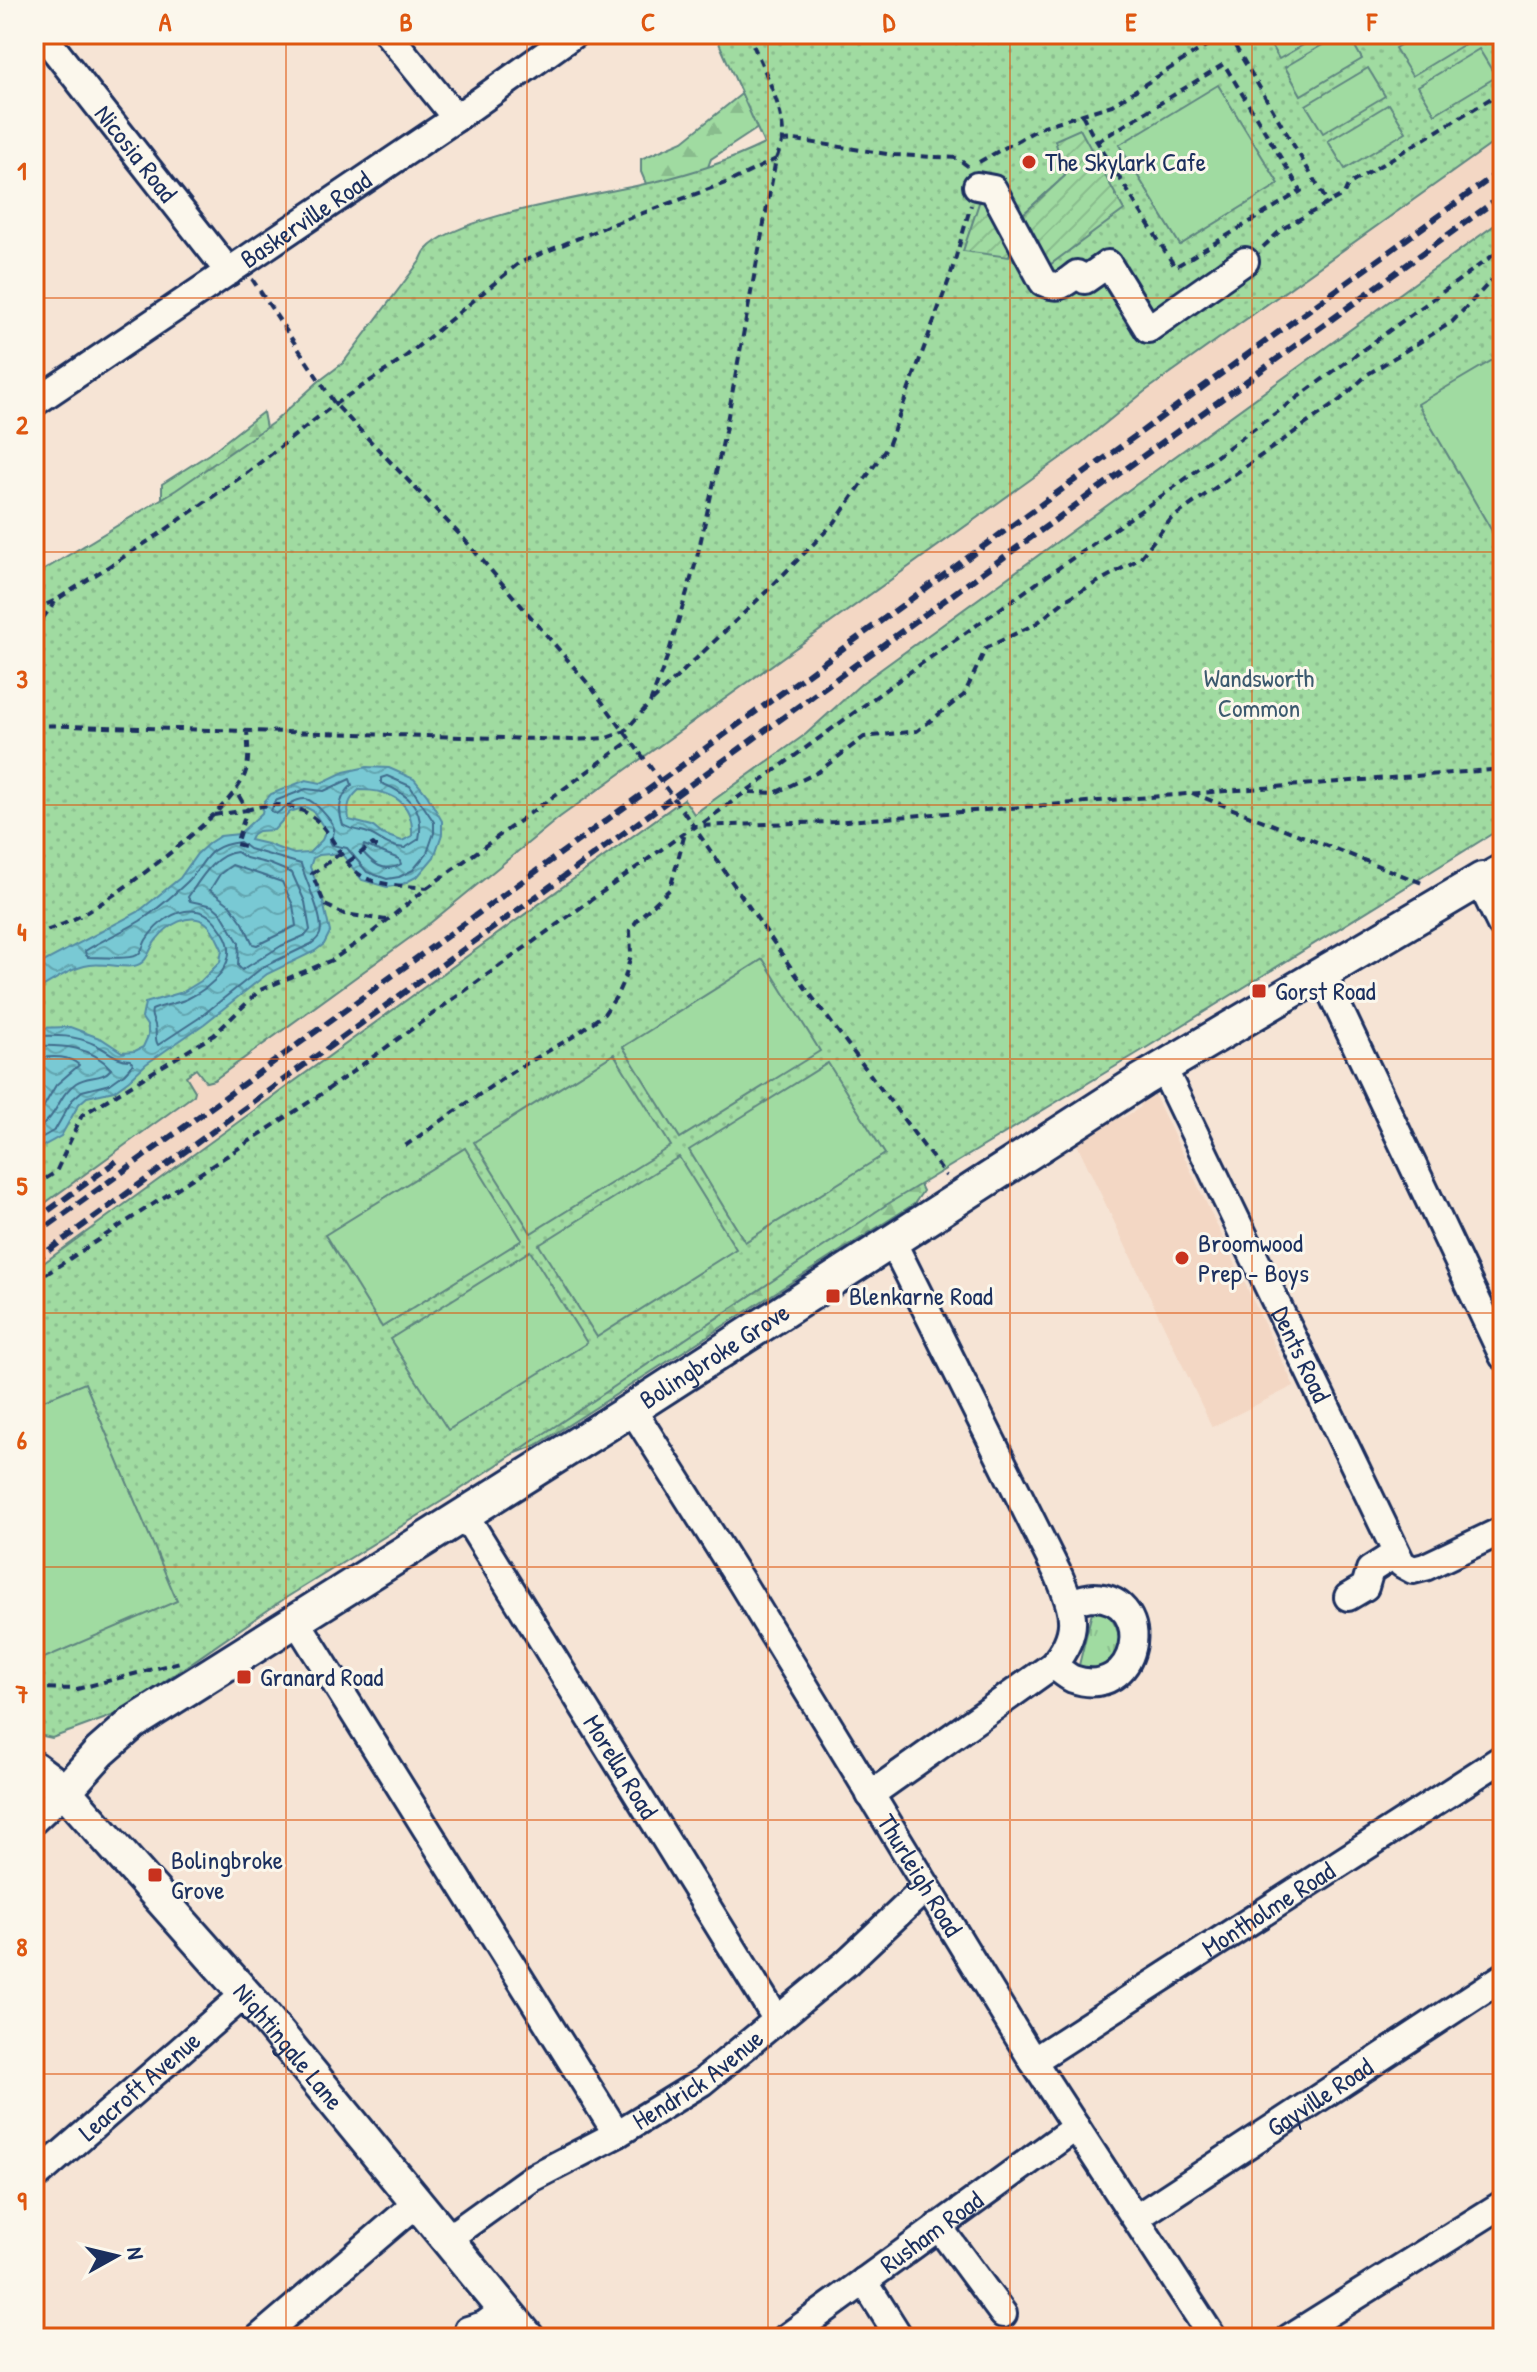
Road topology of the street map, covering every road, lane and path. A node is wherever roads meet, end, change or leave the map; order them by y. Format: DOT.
graph roads {
  1 [pos="42,34"];
  2 [pos="388,34"];
  3 [pos="574,34"];
  4 [pos="748,34"];
  5 [pos="1227,34"];
  6 [pos="1493,34"];
  7 [pos="1503,51"];
  8 [pos="1503,91"];
  9 [pos="1082,114"];
  10 [pos="456,118"];
  11 [pos="782,141"];
  12 [pos="1097,142"];
  13 [pos="776,159"];
  14 [pos="973,176"];
  15 [pos="1329,205"];
  16 [pos="1503,248"];
  17 [pos="1245,261"];
  18 [pos="235,268"];
  19 [pos="1503,279"];
  20 [pos="34,403"];
  21 [pos="335,404"];
  22 [pos="56,600"];
  23 [pos="34,610"];
  24 [pos="34,630"];
  25 [pos="650,703"];
  26 [pos="34,725"];
  27 [pos="247,731"];
  28 [pos="625,731"];
  29 [pos="631,740"];
  30 [pos="1503,769"];
  31 [pos="235,790"];
  32 [pos="746,792"];
  33 [pos="1190,792"];
  34 [pos="247,810"];
  35 [pos="212,815"];
  36 [pos="701,825"];
  37 [pos="694,826"];
  38 [pos="686,831"];
  39 [pos="244,846"];
  40 [pos="380,851"];
  41 [pos="341,853"];
  42 [pos="348,862"];
  43 [pos="1493,873"];
  44 [pos="1432,887"];
  45 [pos="427,888"];
  46 [pos="388,920"];
  47 [pos="1503,922"];
  48 [pos="34,935"];
  49 [pos="1322,973"];
  50 [pos="1163,1068"];
  51 [pos="405,1146"];
  52 [pos="951,1183"];
  53 [pos="34,1186"];
  54 [pos="892,1241"];
  55 [pos="34,1282"];
  56 [pos="1503,1356"];
  57 [pos="632,1409"];
  58 [pos="465,1515"];
  59 [pos="1503,1530"];
  60 [pos="1395,1554"];
  61 [pos="1348,1597"];
  62 [pos="1070,1603"];
  63 [pos="296,1620"];
  64 [pos="180,1662"];
  65 [pos="1053,1665"];
  66 [pos="34,1688"];
  67 [pos="1503,1758"];
  68 [pos="34,1768"];
  69 [pos="65,1791"];
  70 [pos="870,1795"];
  71 [pos="34,1820"];
  72 [pos="927,1889"];
  73 [pos="1503,1977"];
  74 [pos="245,1994"];
  75 [pos="777,2020"];
  76 [pos="1033,2061"];
  77 [pos="1076,2127"];
  78 [pos="617,2134"];
  79 [pos="34,2178"];
  80 [pos="417,2203"];
  81 [pos="1503,2204"];
  82 [pos="1136,2218"];
  83 [pos="938,2226"];
  84 [pos="447,2239"];
  85 [pos="864,2281"];
  86 [pos="505,2309"];
  87 [pos="1003,2314"];
  88 [pos="463,2335"];
  89 [pos="259,2338"];
  90 [pos="528,2338"];
  91 [pos="786,2338"];
  92 [pos="900,2338"];
  93 [pos="1213,2338"];
  94 [pos="1289,2338"];
  1 -- 18 [label="street, Nicosia Road"];
  2 -- 10 [label="street"];
  3 -- 10 [label="street, Baskerville Road"];
  4 -- 11 [label="path"];
  5 -- 9 [label="path"];
  5 -- 15 [label="path"];
  6 -- 7 [label="path"];
  8 -- 15 [label="path"];
  9 -- 12 [label="path"];
  9 -- 14 [label="path"];
  10 -- 18 [label="street, Baskerville Road"];
  11 -- 13 [label="path"];
  11 -- 14 [label="path"];
  12 -- 12 [label="path"];
  13 -- 21 [label="path"];
  13 -- 25 [label="path"];
  14 -- 17 [label="street"];
  14 -- 25 [label="path"];
  15 -- 17 [label="path"];
  16 -- 32 [label="path"];
  18 -- 20 [label="street, Baskerville Road"];
  18 -- 21 [label="path"];
  19 -- 32 [label="path"];
  21 -- 22 [label="path"];
  21 -- 28 [label="path"];
  22 -- 23 [label="path"];
  22 -- 24 [label="path"];
  25 -- 28 [label="path"];
  26 -- 27 [label="path"];
  27 -- 28 [label="path"];
  27 -- 31 [label="path"];
  28 -- 29 [label="path"];
  29 -- 37 [label="path, bridge"];
  29 -- 45 [label="path"];
  30 -- 33 [label="path"];
  31 -- 34 [label="path"];
  31 -- 35 [label="path"];
  32 -- 36 [label="path"];
  33 -- 36 [label="path"];
  33 -- 44 [label="path"];
  34 -- 35 [label="path"];
  34 -- 39 [label="path"];
  34 -- 41 [label="path"];
  35 -- 48 [label="path"];
  36 -- 37 [label="path"];
  37 -- 38 [label="path"];
  37 -- 52 [label="path"];
  38 -- 51 [label="path"];
  38 -- 55 [label="path"];
  40 -- 42 [label="path"];
  41 -- 42 [label="path"];
  41 -- 46 [label="path"];
  42 -- 45 [label="path"];
  43 -- 47 [label="main road"];
  43 -- 49 [label="main road, Bolingbroke Grove"];
  45 -- 46 [label="path"];
  46 -- 53 [label="path"];
  49 -- 50 [label="main road, Bolingbroke Grove"];
  49 -- 56 [label="street"];
  50 -- 54 [label="main road, Bolingbroke Grove"];
  50 -- 60 [label="street, Dents Road"];
  54 -- 57 [label="main road, Bolingbroke Grove"];
  54 -- 62 [label="street"];
  57 -- 58 [label="main road, Bolingbroke Grove"];
  57 -- 70 [label="street, Thurleigh Road"];
  58 -- 63 [label="main road, Bolingbroke Grove"];
  58 -- 75 [label="street, Morella Road"];
  59 -- 60 [label="street"];
  60 -- 61 [label="street"];
  62 -- 65 [label="street"];
  62 -- 65 [label="street"];
  63 -- 69 [label="main road, Bolingbroke Grove"];
  63 -- 78 [label="street"];
  64 -- 66 [label="path"];
  65 -- 70 [label="street"];
  67 -- 76 [label="street, Montholme Road"];
  68 -- 69 [label="main road, Nightingale Lane"];
  69 -- 71 [label="street"];
  69 -- 74 [label="main road, Nightingale Lane"];
  70 -- 72 [label="street, Thurleigh Road"];
  72 -- 75 [label="street, Hendrick Avenue"];
  72 -- 76 [label="street, Thurleigh Road"];
  73 -- 82 [label="street, Gayville Road"];
  74 -- 79 [label="street, Leacroft Avenue"];
  74 -- 80 [label="main road, Nightingale Lane"];
  75 -- 78 [label="street, Hendrick Avenue"];
  76 -- 77 [label="street, Thurleigh Road"];
  77 -- 82 [label="street, Thurleigh Road"];
  77 -- 83 [label="street, Rusham Road"];
  78 -- 84 [label="street, Hendrick Avenue"];
  80 -- 84 [label="main road, Nightingale Lane"];
  80 -- 89 [label="street"];
  81 -- 94 [label="street"];
  82 -- 93 [label="street, Thurleigh Road"];
  83 -- 85 [label="street, Rusham Road"];
  83 -- 87 [label="street"];
  84 -- 86 [label="main road, Nightingale Lane"];
  85 -- 91 [label="street, Rusham Road"];
  85 -- 92 [label="street"];
  86 -- 88 [label="street"];
  86 -- 90 [label="main road, Nightingale Lane"];
}
